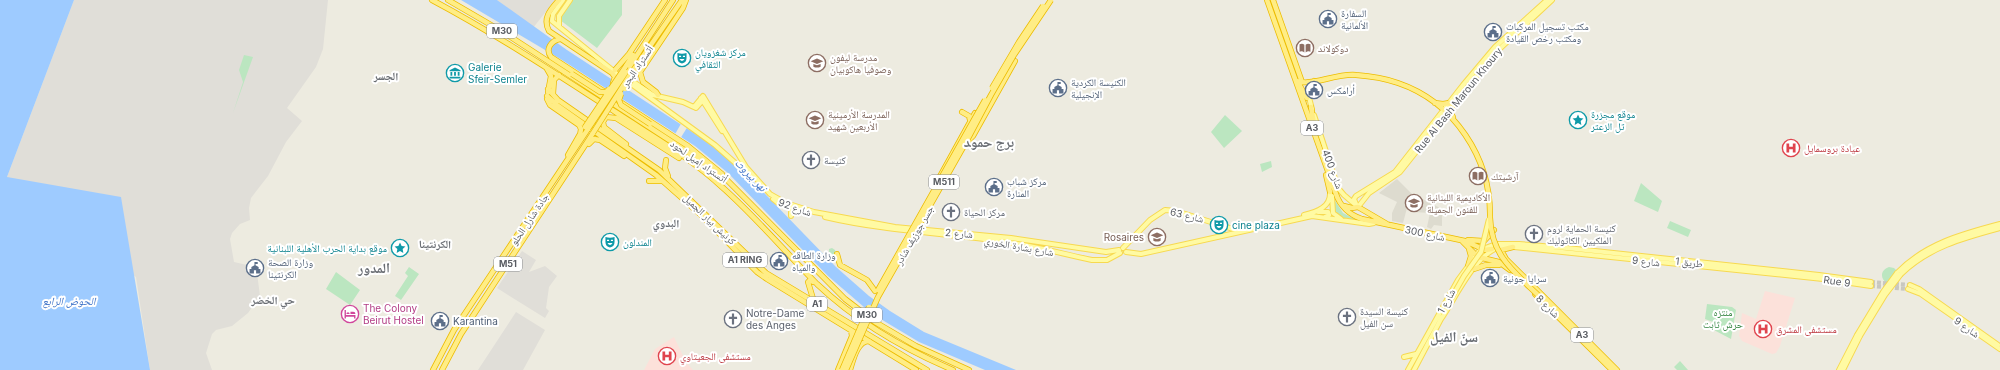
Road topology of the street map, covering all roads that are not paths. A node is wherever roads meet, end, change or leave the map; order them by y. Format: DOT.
graph roads {
  1 [pos="432,0"];
  2 [pos="448,0"];
  3 [pos="559,0"];
  4 [pos="563,0"];
  5 [pos="570,0"];
  6 [pos="665,0"];
  7 [pos="673,0"];
  8 [pos="682,0"];
  9 [pos="686,0"];
  10 [pos="1048,0"];
  11 [pos="1051,0"];
  12 [pos="1267,0"];
  13 [pos="1273,0"];
  14 [pos="1547,0"];
  15 [pos="1552,0"];
  16 [pos="664,13"];
  17 [pos="559,26"];
  18 [pos="553,34"];
  19 [pos="560,39"];
  20 [pos="553,41"];
  21 [pos="1015,61"];
  22 [pos="536,62"];
  23 [pos="554,65"];
  24 [pos="615,71"];
  25 [pos="559,75"];
  26 [pos="630,75"];
  27 [pos="1294,79"];
  28 [pos="1313,81"];
  29 [pos="612,86"];
  30 [pos="548,89"];
  31 [pos="608,94"];
  32 [pos="621,94"];
  33 [pos="658,95"];
  34 [pos="547,96"];
  35 [pos="553,96"];
  36 [pos="1308,98"];
  37 [pos="605,99"];
  38 [pos="1433,102"];
  39 [pos="1450,104"];
  40 [pos="1311,107"];
  41 [pos="1445,111"];
  42 [pos="962,112"];
  43 [pos="975,113"];
  44 [pos="605,119"];
  45 [pos="969,122"];
  46 [pos="1456,122"];
  47 [pos="586,128"];
  48 [pos="654,129"];
  49 [pos="594,134"];
  50 [pos="1315,134"];
  51 [pos="580,135"];
  52 [pos="589,144"];
  53 [pos="965,144"];
  54 [pos="636,157"];
  55 [pos="576,160"];
  56 [pos="666,160"];
  57 [pos="1324,162"];
  58 [pos="566,163"];
  59 [pos="745,168"];
  60 [pos="707,175"];
  61 [pos="754,178"];
  62 [pos="669,179"];
  63 [pos="727,180"];
  64 [pos="649,181"];
  65 [pos="662,181"];
  66 [pos="934,192"];
  67 [pos="1330,192"];
  68 [pos="1341,204"];
  69 [pos="1357,206"];
  70 [pos="795,209"];
  71 [pos="1310,213"];
  72 [pos="791,216"];
  73 [pos="1323,217"];
  74 [pos="1490,217"];
  75 [pos="1349,221"];
  76 [pos="1374,222"];
  77 [pos="2000,224"];
  78 [pos="1389,225"];
  79 [pos="717,226"];
  80 [pos="762,228"];
  81 [pos="2000,228"];
  82 [pos="1485,229"];
  83 [pos="1494,230"];
  84 [pos="917,231"];
  85 [pos="1241,231"];
  86 [pos="782,236"];
  87 [pos="1463,241"];
  88 [pos="1479,242"];
  89 [pos="1051,244"];
  90 [pos="1942,244"];
  91 [pos="1057,245"];
  92 [pos="1468,247"];
  93 [pos="1513,247"];
  94 [pos="1482,249"];
  95 [pos="1050,250"];
  96 [pos="1492,250"];
  97 [pos="1122,251"];
  98 [pos="1057,252"];
  99 [pos="838,257"];
  100 [pos="1475,257"];
  101 [pos="1482,259"];
  102 [pos="1505,263"];
  103 [pos="1468,266"];
  104 [pos="1474,269"];
  105 [pos="1804,277"];
  106 [pos="1466,278"];
  107 [pos="818,284"];
  108 [pos="1871,284"];
  109 [pos="875,293"];
  110 [pos="1547,301"];
  111 [pos="814,302"];
  112 [pos="1441,319"];
  113 [pos="851,330"];
  114 [pos="1859,335"];
  115 [pos="869,341"];
  116 [pos="2000,346"];
  117 [pos="2000,349"];
  118 [pos="1417,354"];
  119 [pos="1404,357"];
  120 [pos="1413,361"];
  121 [pos="1844,369"];
  122 [pos="433,370"];
  123 [pos="442,370"];
  124 [pos="838,370"];
  125 [pos="842,370"];
  126 [pos="846,370"];
  127 [pos="850,370"];
  128 [pos="916,370"];
  129 [pos="927,370"];
  130 [pos="953,370"];
  131 [pos="969,370"];
  132 [pos="1408,370"];
  133 [pos="1413,370"];
  134 [pos="1612,370"];
  135 [pos="1617,370"];
  136 [pos="1838,370"];
  1 -- 22 [label="highway, أتستراد إميل لحود / M30"];
  2 -- 23 [label="highway, أتستراد إميل لحود / M30"];
  3 -- 18 [label="highway"];
  4 -- 17 [label="main road"];
  5 -- 17 [label="main road"];
  6 -- 24 [label="highway"];
  7 -- 16 [label="highway, أتستراد البحر / M51"];
  8 -- 26 [label="highway, أتستراد البحر"];
  9 -- 33 [label="highway"];
  10 -- 66 [label="highway, جسر جوزيف شادر / M511, bridge"];
  11 -- 53 [label="highway, جسر جوزيف شادر / M511, bridge"];
  12 -- 27 [label="highway, A3"];
  13 -- 28 [label="highway, A3"];
  14 -- 39 [label="main road"];
  15 -- 39 [label="main road, Rue Al Bash Maroun Khoury"];
  16 -- 26 [label="highway, أتستراد البحر / M51"];
  16 -- 29 [label="highway, bridge"];
  17 -- 24 [label="main road"];
  18 -- 19 [label="highway"];
  18 -- 20 [label="highway"];
  19 -- 20 [label="highway"];
  19 -- 29 [label="highway"];
  20 -- 31 [label="highway"];
  21 -- 53 [label="highway, bridge"];
  22 -- 25 [label="highway, أتستراد إميل لحود / M30"];
  22 -- 30 [label="highway"];
  23 -- 29 [label="highway, bridge"];
  23 -- 37 [label="highway, أتستراد إميل لحود / M30"];
  24 -- 33 [label="main road"];
  24 -- 59 [label="main road"];
  25 -- 35 [label="highway"];
  25 -- 60 [label="highway, أتستراد إميل لحود / M30"];
  26 -- 32 [label="highway, bridge"];
  26 -- 47 [label="highway, أتستراد البحر / M51, bridge"];
  26 -- 49 [label="highway, أتستراد البحر / M51, bridge"];
  27 -- 36 [label="highway"];
  27 -- 50 [label="highway, A3"];
  28 -- 36 [label="main road"];
  28 -- 38 [label="highway, A3"];
  29 -- 47 [label="highway, bridge"];
  30 -- 34 [label="highway"];
  30 -- 35 [label="highway"];
  31 -- 37 [label="highway"];
  31 -- 63 [label="highway"];
  32 -- 44 [label="highway, bridge"];
  32 -- 48 [label="highway, bridge"];
  33 -- 59 [label="main road, شارع 92"];
  34 -- 51 [label="highway"];
  34 -- 54 [label="highway"];
  35 -- 54 [label="highway"];
  36 -- 40 [label="main road, شارع 400"];
  37 -- 48 [label="highway, أتستراد إميل لحود / M30"];
  38 -- 39 [label="highway"];
  38 -- 41 [label="highway, A3"];
  39 -- 41 [label="main road, Rue Al Bash Maroun Khoury"];
  39 -- 46 [label="highway"];
  40 -- 50 [label="highway"];
  40 -- 69 [label="main road, شارع 400"];
  41 -- 46 [label="highway, A3"];
  41 -- 69 [label="main road, Rue Al Bash Maroun Khoury"];
  41 -- 69 [label="main road"];
  42 -- 45 [label="highway"];
  43 -- 45 [label="highway"];
  44 -- 49 [label="highway, bridge"];
  44 -- 54 [label="highway"];
  44 -- 60 [label="highway"];
  45 -- 66 [label="highway, bridge"];
  46 -- 74 [label="highway, A3"];
  47 -- 51 [label="highway"];
  47 -- 58 [label="highway, جادة شارل الحلو / M51"];
  48 -- 63 [label="highway, أتستراد إميل لحود / M30"];
  49 -- 52 [label="highway"];
  49 -- 55 [label="highway, جادة شارل الحلو / M51"];
  50 -- 57 [label="highway, A3"];
  51 -- 58 [label="highway"];
  52 -- 54 [label="highway, A1 RING"];
  52 -- 55 [label="highway"];
  53 -- 126 [label="highway, جسر جوزيف شادر / M511, bridge"];
  54 -- 62 [label="highway, كرنيش بيار الجميل / A1 RING"];
  54 -- 65 [label="highway, كرنيش بيار الجميل / A1 RING"];
  55 -- 123 [label="highway, جادة شارل الحلو / M51"];
  56 -- 62 [label="highway"];
  57 -- 67 [label="highway"];
  57 -- 68 [label="highway, A3"];
  58 -- 122 [label="highway, جادة شارل الحلو / M51"];
  59 -- 61 [label="main road, شارع 92"];
  60 -- 80 [label="highway, أتستراد إميل لحود / M30"];
  61 -- 70 [label="main road, شارع 92"];
  61 -- 84 [label="main road, شارع 92"];
  62 -- 79 [label="highway, كرنيش بيار الجميل / A1 RING"];
  63 -- 86 [label="highway, أتستراد إميل لحود / M30"];
  64 -- 65 [label="highway"];
  65 -- 113 [label="highway, كرنيش بيار الجميل / A1 RING"];
  66 -- 109 [label="highway, جسر جوزيف شادر / M511, bridge"];
  67 -- 71 [label="main road"];
  67 -- 75 [label="main road"];
  68 -- 69 [label="highway"];
  68 -- 76 [label="highway, A3"];
  69 -- 78 [label="highway"];
  70 -- 72 [label="main road"];
  70 -- 84 [label="main road, شارع 92"];
  71 -- 73 [label="main road"];
  71 -- 85 [label="main road"];
  73 -- 75 [label="main road"];
  73 -- 85 [label="main road"];
  74 -- 110 [label="highway, A3, bridge"];
  74 -- 112 [label="main road, شارع 1, bridge"];
  75 -- 76 [label="main road"];
  76 -- 78 [label="highway, A3"];
  77 -- 90 [label="main road"];
  78 -- 87 [label="highway, شارع 300 / A3"];
  79 -- 111 [label="highway, كرنيش بيار الجميل / A1"];
  80 -- 86 [label="highway"];
  80 -- 107 [label="highway, أتستراد إميل لحود / M30"];
  81 -- 90 [label="main road"];
  82 -- 88 [label="highway"];
  83 -- 88 [label="highway"];
  84 -- 89 [label="main road, شارع 2"];
  84 -- 95 [label="main road, شارع بشارة الخوري"];
  85 -- 97 [label="main road, شارع 2"];
  85 -- 97 [label="main road, شارع 63"];
  86 -- 131 [label="highway, أتستراد إميل لحود / M30"];
  87 -- 88 [label="highway"];
  87 -- 92 [label="highway, A3"];
  87 -- 94 [label="highway"];
  89 -- 91 [label="main road, شارع 2"];
  89 -- 95 [label="main road"];
  90 -- 114 [label="main road, bridge"];
  91 -- 97 [label="main road, شارع 2"];
  91 -- 98 [label="main road"];
  92 -- 100 [label="highway, A3"];
  92 -- 103 [label="highway"];
  93 -- 96 [label="main road, شارع 9"];
  93 -- 102 [label="highway"];
  93 -- 105 [label="main road, شارع 9"];
  94 -- 96 [label="highway"];
  94 -- 100 [label="main road, شارع 1"];
  94 -- 108 [label="main road, طريق 1"];
  95 -- 98 [label="main road, شارع بشارة الخوري"];
  96 -- 101 [label="main road, شارع 1"];
  97 -- 98 [label="main road, شارع بشارة الخوري"];
  99 -- 109 [label="highway"];
  100 -- 101 [label="highway, A3"];
  100 -- 103 [label="main road, شارع 1"];
  100 -- 106 [label="main road"];
  101 -- 102 [label="highway, شارع 8 / A3"];
  101 -- 104 [label="main road, شارع 1"];
  102 -- 104 [label="highway"];
  102 -- 110 [label="highway"];
  102 -- 134 [label="highway, شارع 8 / A3"];
  103 -- 118 [label="main road, شارع 1"];
  104 -- 106 [label="main road, شارع 1"];
  105 -- 108 [label="main road, Rue 9"];
  106 -- 112 [label="main road, شارع 1"];
  107 -- 111 [label="highway"];
  107 -- 130 [label="highway, أتستراد إميل لحود / M30"];
  109 -- 125 [label="highway, جسر جوزيف شادر / M511, bridge"];
  110 -- 135 [label="highway, شارع 8 / A3"];
  111 -- 129 [label="highway, كرنيش بيار الجميل / A1"];
  112 -- 133 [label="main road, شارع 1"];
  113 -- 115 [label="highway, كرنيش بيار الجميل"];
  113 -- 124 [label="highway"];
  114 -- 121 [label="main road"];
  114 -- 136 [label="main road"];
  115 -- 127 [label="highway"];
  115 -- 128 [label="highway, كرنيش بيار الجميل"];
  116 -- 117 [label="main road, شارع 9"];
  118 -- 119 [label="main road"];
  118 -- 120 [label="main road, شارع 1"];
  120 -- 132 [label="main road, شارع 1"];
  120 -- 133 [label="main road"];
}
